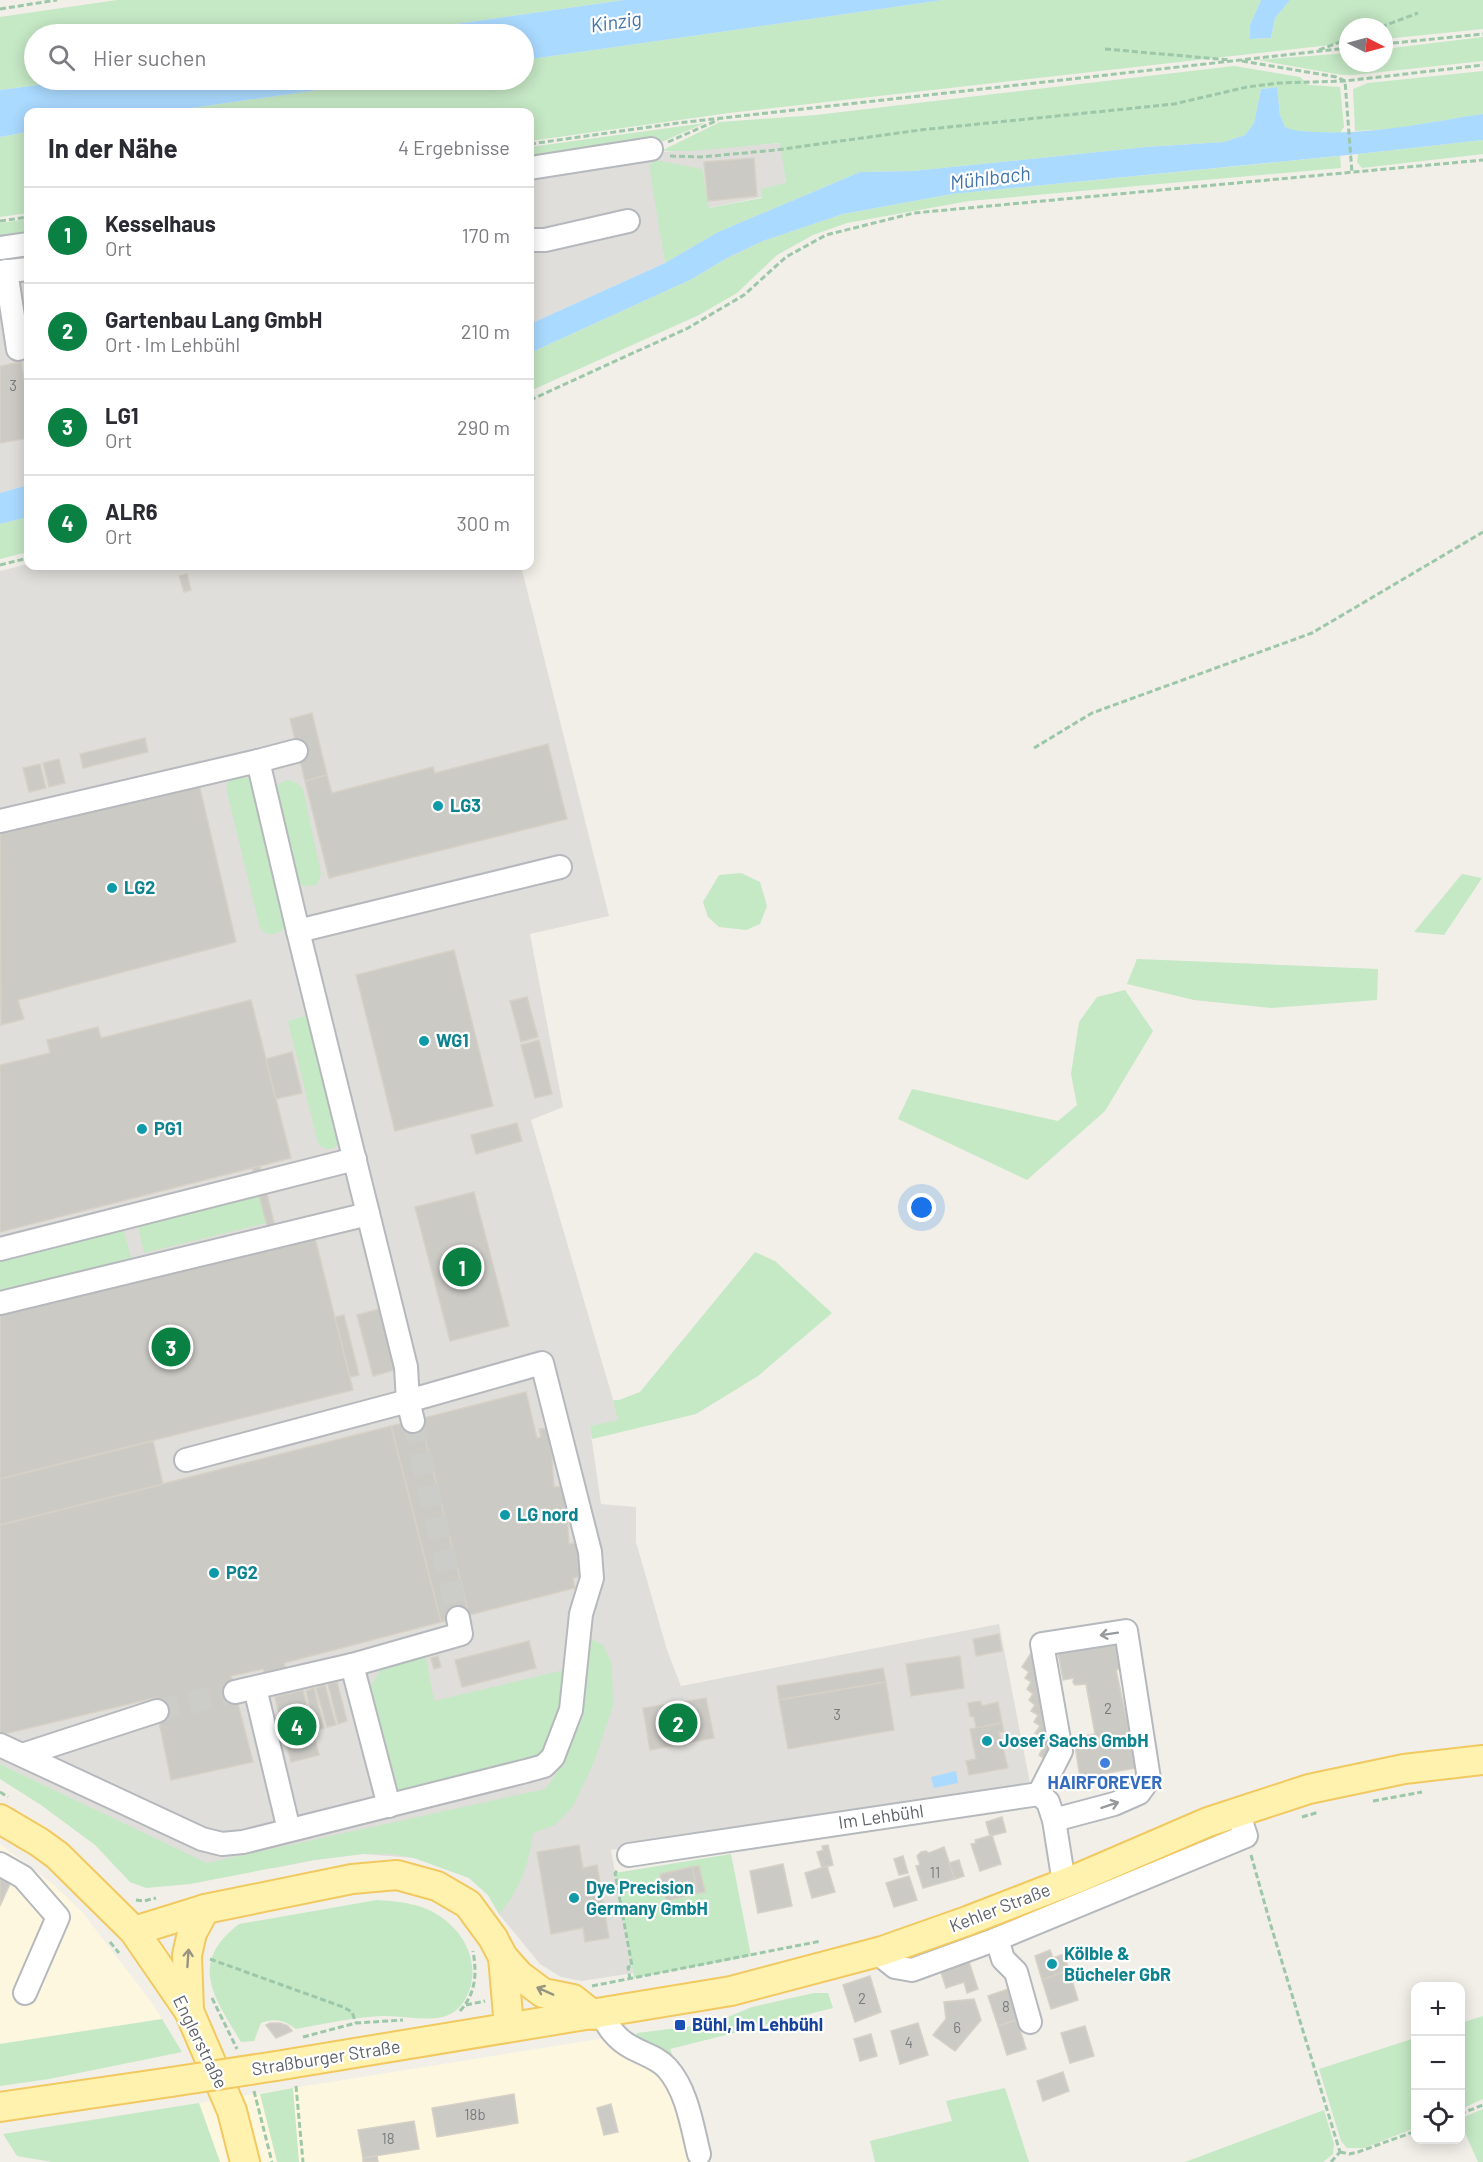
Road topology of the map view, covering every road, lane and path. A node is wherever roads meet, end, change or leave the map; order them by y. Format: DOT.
graph roads {
  1 [pos="57,0"];
  2 [pos="0,9"];
  3 [pos="1418,13"];
  4 [pos="1393,22"];
  5 [pos="1483,34"];
  6 [pos="1339,42"];
  7 [pos="1393,43"];
  8 [pos="1105,49"];
  9 [pos="1339,49"];
  10 [pos="1314,52"];
  11 [pos="1239,61"];
  12 [pos="1483,65"];
  13 [pos="1345,81"];
  14 [pos="718,120"];
  15 [pos="534,143"];
  16 [pos="651,149"];
  17 [pos="1483,160"];
  18 [pos="534,167"];
  19 [pos="1352,173"];
  20 [pos="24,218"];
  21 [pos="0,221"];
  22 [pos="628,221"];
  23 [pos="534,240"];
  24 [pos="24,245"];
  25 [pos="0,248"];
  26 [pos="24,269"];
  27 [pos="3,272"];
  28 [pos="16,352"];
  29 [pos="534,398"];
  30 [pos="1483,532"];
  31 [pos="24,559"];
  32 [pos="0,565"];
  33 [pos="1034,748"];
  34 [pos="296,751"];
  35 [pos="258,761"];
  36 [pos="0,821"];
  37 [pos="560,867"];
  38 [pos="298,931"];
  39 [pos="355,1159"];
  40 [pos="368,1214"];
  41 [pos="0,1249"];
  42 [pos="0,1303"];
  43 [pos="410,1411"];
  44 [pos="186,1460"];
  45 [pos="458,1618"];
  46 [pos="352,1665"];
  47 [pos="157,1711"];
  48 [pos="0,1745"];
  49 [pos="22,1755"];
  50 [pos="1483,1760"];
  51 [pos="1426,1791"];
  52 [pos="1039,1794"];
  53 [pos="1368,1802"];
  54 [pos="389,1806"];
  55 [pos="1322,1811"];
  56 [pos="0,1819"];
  57 [pos="1054,1820"];
  58 [pos="1294,1820"];
  59 [pos="1242,1824"];
  60 [pos="289,1830"];
  61 [pos="629,1855"];
  62 [pos="0,1864"];
  63 [pos="1064,1884"];
  64 [pos="205,1910"];
  65 [pos="134,1931"];
  66 [pos="997,1939"];
  67 [pos="828,1940"];
  68 [pos="472,1949"];
  69 [pos="882,1950"];
  70 [pos="503,1957"];
  71 [pos="205,1958"];
  72 [pos="630,1979"];
  73 [pos="590,1987"];
  74 [pos="26,1993"];
  75 [pos="466,2005"];
  76 [pos="189,2010"];
  77 [pos="596,2014"];
  78 [pos="1030,2022"];
  79 [pos="356,2023"];
  80 [pos="508,2027"];
  81 [pos="286,2074"];
  82 [pos="1483,2105"];
  83 [pos="0,2107"];
  84 [pos="1465,2112"];
  85 [pos="1411,2133"];
  86 [pos="1340,2152"];
  87 [pos="699,2154"];
  88 [pos="245,2162"];
  89 [pos="303,2162"];
  90 [pos="1331,2162"];
  1 -- 2 [label="path"];
  3 -- 4 [label="path"];
  5 -- 7 [label="path"];
  6 -- 10 [label="path"];
  8 -- 11 [label="path"];
  9 -- 10 [label="path"];
  10 -- 11 [label="path"];
  11 -- 13 [label="path"];
  11 -- 14 [label="path"];
  12 -- 13 [label="path"];
  13 -- 16 [label="path"];
  13 -- 19 [label="path"];
  14 -- 15 [label="path"];
  14 -- 16 [label="path"];
  16 -- 18 [label="street"];
  17 -- 19 [label="path"];
  19 -- 29 [label="path"];
  20 -- 21 [label="path"];
  22 -- 23 [label="street"];
  24 -- 25 [label="street"];
  26 -- 27 [label="street"];
  27 -- 28 [label="street"];
  30 -- 33 [label="path"];
  31 -- 32 [label="path"];
  34 -- 35 [label="street"];
  35 -- 36 [label="street"];
  35 -- 38 [label="street"];
  37 -- 38 [label="street"];
  38 -- 39 [label="street"];
  39 -- 40 [label="street"];
  39 -- 41 [label="street"];
  40 -- 42 [label="street"];
  40 -- 43 [label="street"];
  43 -- 44 [label="street"];
  43 -- 54 [label="street"];
  45 -- 46 [label="street"];
  46 -- 54 [label="street"];
  46 -- 60 [label="street"];
  47 -- 49 [label="street"];
  48 -- 49 [label="street"];
  49 -- 60 [label="street"];
  50 -- 59 [label="main road, Kehler Straße"];
  51 -- 53 [label="path"];
  52 -- 57 [label="street"];
  57 -- 52 [label="street, one-way"];
  52 -- 61 [label="street, Im Lehbühl"];
  54 -- 60 [label="street"];
  55 -- 58 [label="path"];
  56 -- 65 [label="main road, Englerstraße"];
  57 -- 63 [label="street"];
  59 -- 63 [label="main road, Kehler Straße"];
  59 -- 66 [label="street"];
  59 -- 86 [label="path"];
  61 -- 72 [label="path"];
  62 -- 74 [label="street"];
  63 -- 69 [label="main road, Kehler Straße"];
  64 -- 65 [label="main road"];
  64 -- 70 [label="main road"];
  76 -- 64 [label="main road, one-way"];
  65 -- 76 [label="main road, Englerstraße"];
  66 -- 69 [label="street"];
  66 -- 78 [label="street"];
  67 -- 72 [label="path"];
  68 -- 75 [label="path"];
  69 -- 77 [label="main road, Kehler Straße"];
  77 -- 70 [label="main road, one-way"];
  70 -- 80 [label="main road"];
  71 -- 79 [label="path"];
  72 -- 73 [label="path"];
  76 -- 88 [label="main road, Englerstraße"];
  77 -- 80 [label="main road, Kehler Straße"];
  77 -- 87 [label="street"];
  80 -- 81 [label="main road, Straßburger Straße"];
  81 -- 83 [label="main road, Straßburger Straße, bridge"];
  81 -- 89 [label="path"];
  82 -- 84 [label="path"];
  85 -- 86 [label="path"];
  86 -- 90 [label="path"];
}
